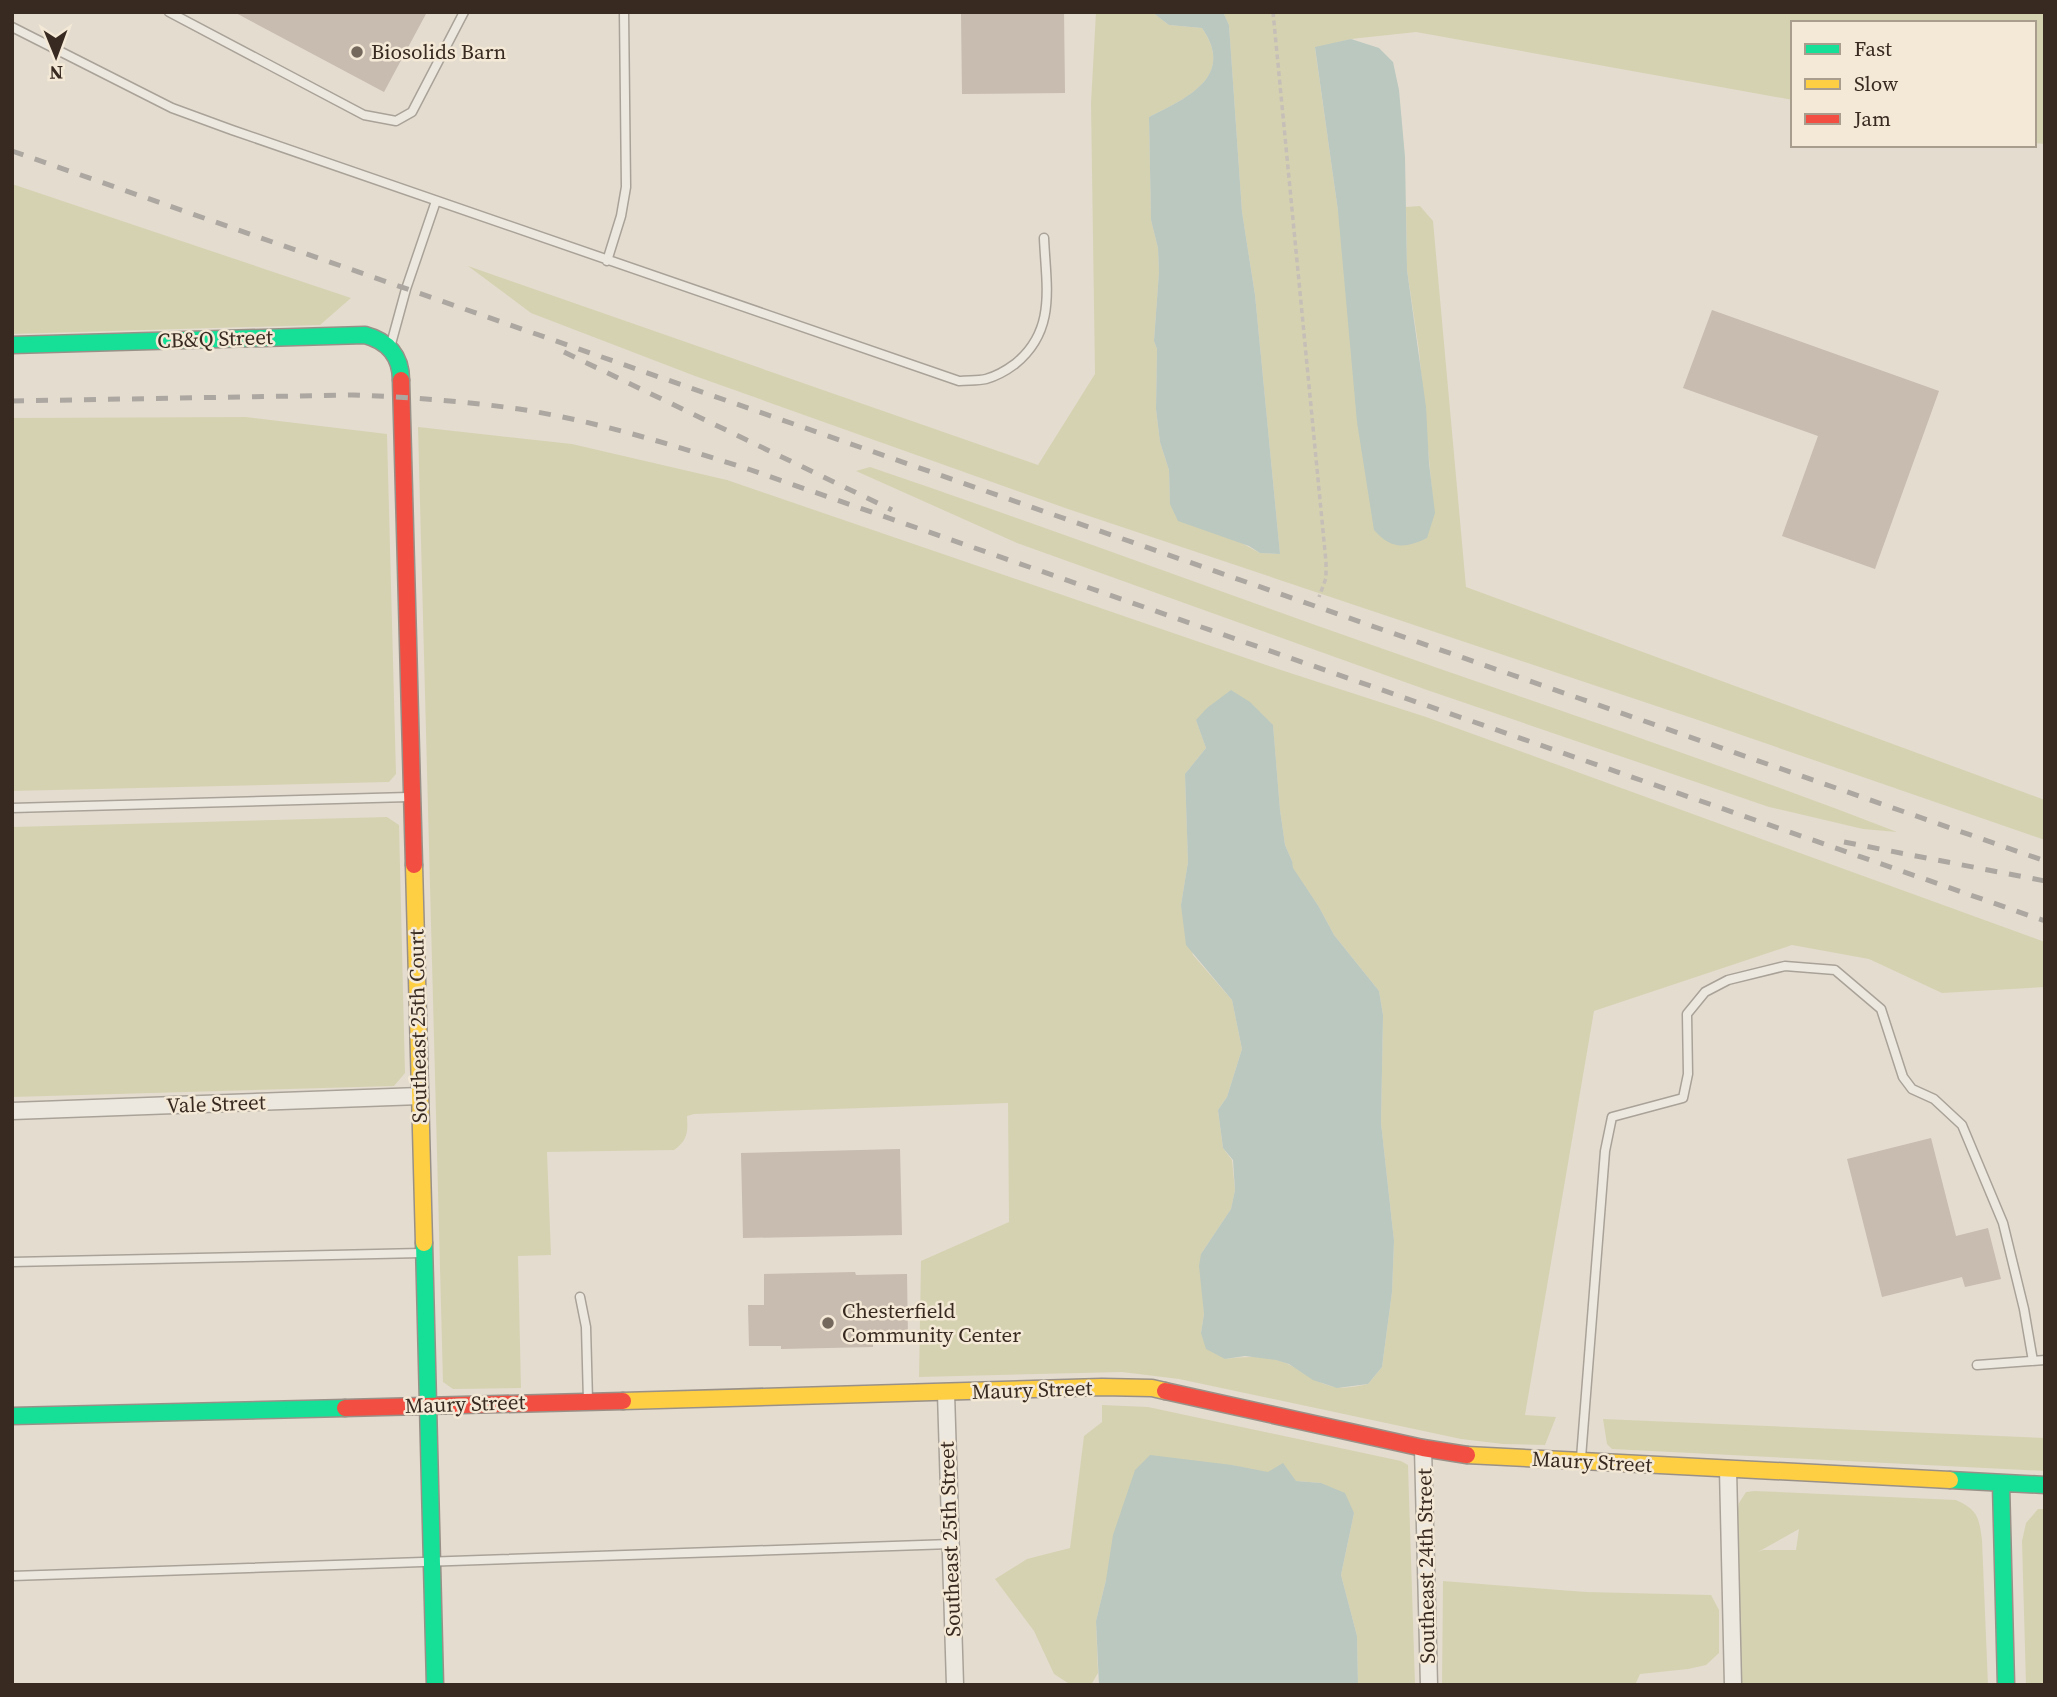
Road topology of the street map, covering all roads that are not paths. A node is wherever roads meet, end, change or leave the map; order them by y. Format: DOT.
graph roads {
  1 [pos="169,12"];
  2 [pos="464,12"];
  3 [pos="624,12"];
  4 [pos="12,26"];
  5 [pos="436,201"];
  6 [pos="1044,238"];
  7 [pos="607,261"];
  8 [pos="12,345"];
  9 [pos="391,347"];
  10 [pos="412,796"];
  11 [pos="12,808"];
  12 [pos="420,1096"];
  13 [pos="12,1111"];
  14 [pos="424,1253"];
  15 [pos="12,1262"];
  16 [pos="580,1297"];
  17 [pos="2033,1360"];
  18 [pos="2045,1360"];
  19 [pos="1978,1365"];
  20 [pos="946,1393"];
  21 [pos="587,1401"];
  22 [pos="427,1405"];
  23 [pos="12,1416"];
  24 [pos="1423,1448"];
  25 [pos="1580,1461"];
  26 [pos="1728,1468"];
  27 [pos="2001,1483"];
  28 [pos="2045,1485"];
  29 [pos="951,1544"];
  30 [pos="432,1562"];
  31 [pos="12,1576"];
  32 [pos="435,1685"];
  33 [pos="954,1685"];
  34 [pos="1429,1685"];
  35 [pos="1733,1685"];
  36 [pos="2006,1685"];
  1 -- 2 [label="lane"];
  3 -- 7 [label="lane"];
  4 -- 5 [label="lane"];
  5 -- 7 [label="lane"];
  5 -- 9 [label="lane"];
  6 -- 7 [label="lane"];
  8 -- 9 [label="street, CB&Q Street"];
  9 -- 10 [label="street, Southeast 25th Court"];
  10 -- 11 [label="lane"];
  10 -- 12 [label="street, Southeast 25th Court"];
  12 -- 13 [label="street, Vale Street"];
  12 -- 14 [label="street, Southeast 25th Court"];
  14 -- 15 [label="lane"];
  14 -- 22 [label="street, Southeast 25th Court"];
  16 -- 21 [label="lane"];
  17 -- 18 [label="lane"];
  17 -- 19 [label="lane"];
  17 -- 25 [label="lane"];
  20 -- 21 [label="street, Maury Street"];
  20 -- 24 [label="street, Maury Street"];
  20 -- 29 [label="street, Southeast 25th Street"];
  21 -- 22 [label="street, Maury Street"];
  22 -- 23 [label="street, Maury Street"];
  22 -- 30 [label="street, Southeast 25th Court"];
  24 -- 25 [label="street, Maury Street"];
  24 -- 34 [label="street, Southeast 24th Street"];
  25 -- 26 [label="street, Maury Street"];
  26 -- 27 [label="street, Maury Street"];
  26 -- 35 [label="street"];
  27 -- 28 [label="street, Maury Street"];
  27 -- 36 [label="street"];
  29 -- 30 [label="lane"];
  29 -- 33 [label="street, Southeast 25th Street"];
  30 -- 31 [label="lane"];
  30 -- 32 [label="street, Southeast 25th Court"];
}
